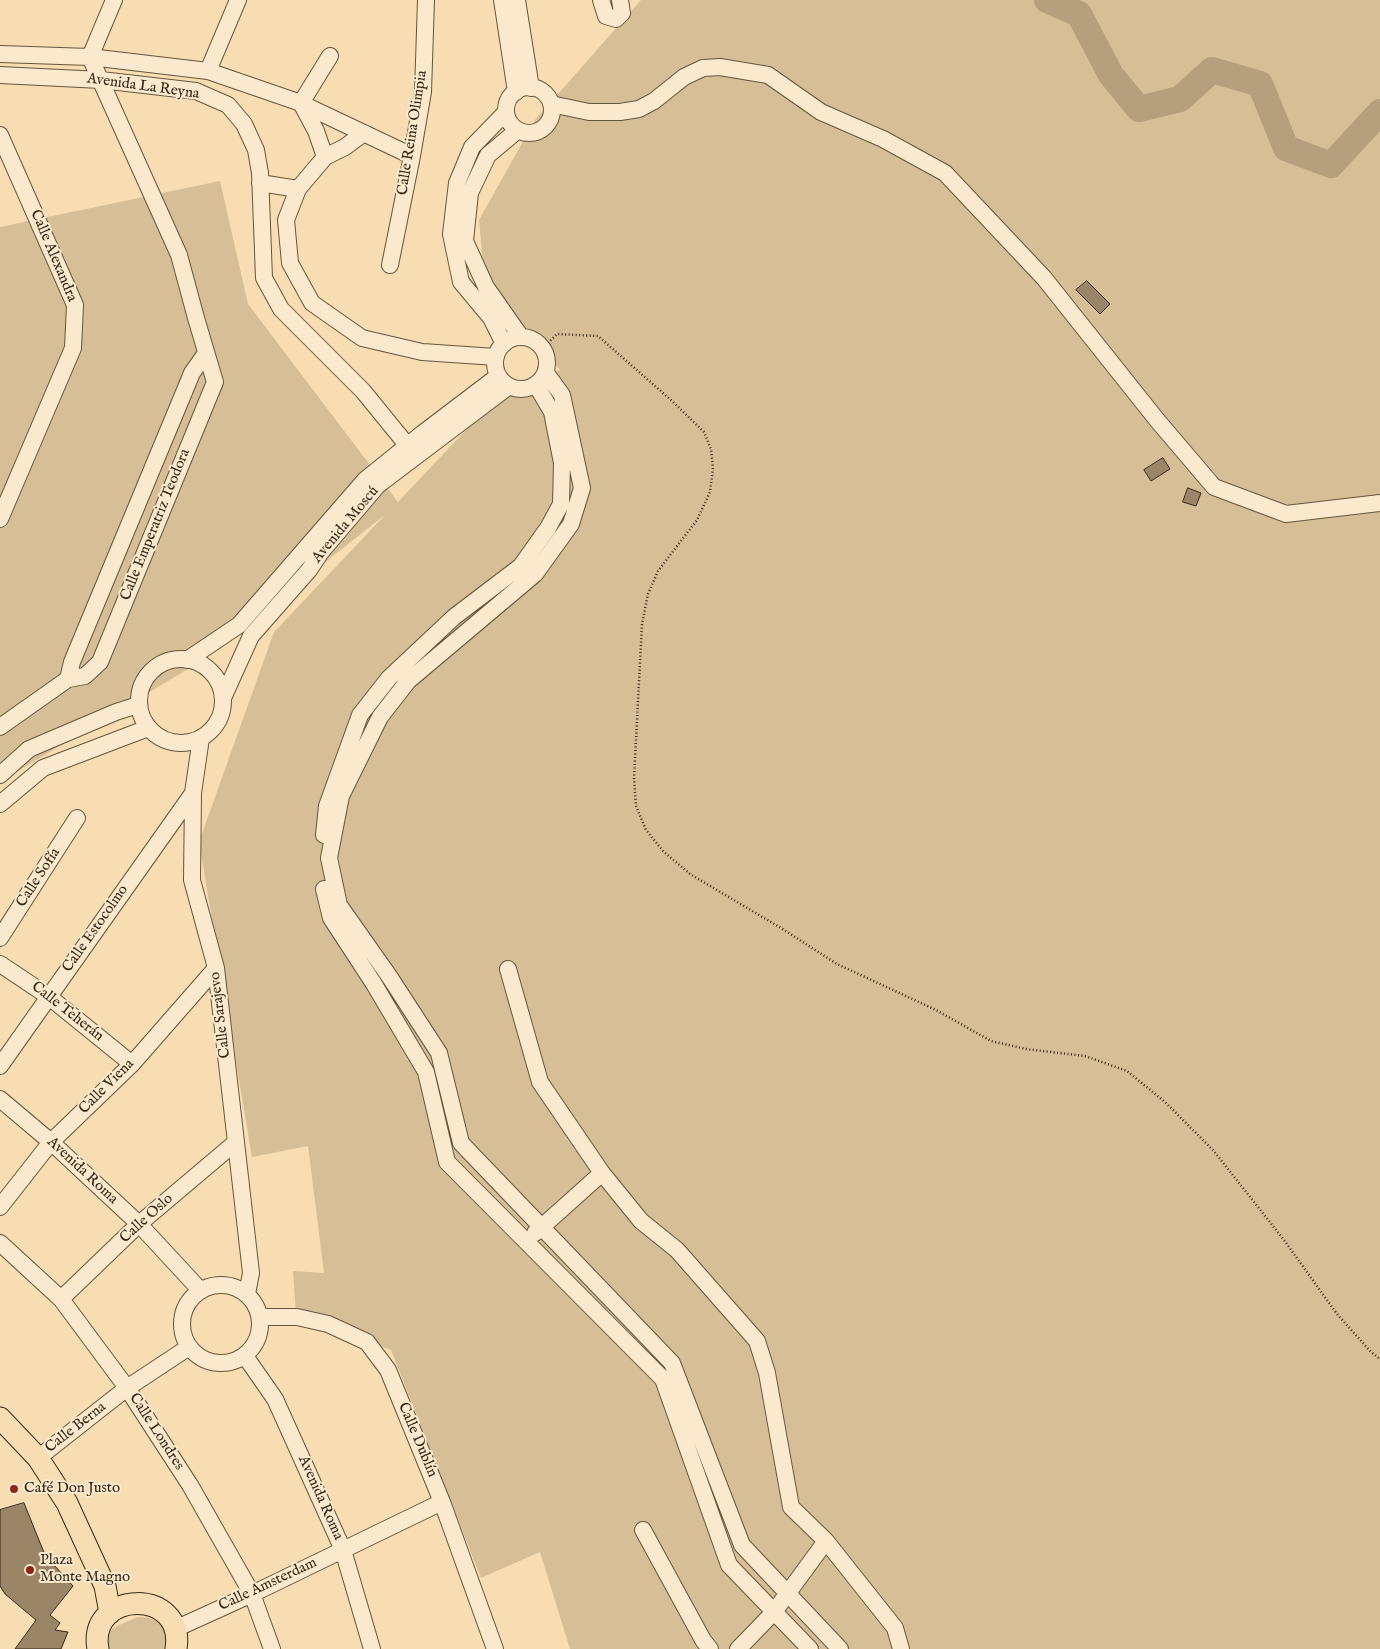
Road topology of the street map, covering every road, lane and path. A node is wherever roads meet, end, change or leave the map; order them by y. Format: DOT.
graph roads {
  1 [pos="114,0"];
  2 [pos="238,0"];
  3 [pos="426,0"];
  4 [pos="502,0"];
  5 [pos="517,0"];
  6 [pos="601,0"];
  7 [pos="620,0"];
  8 [pos="0,54"];
  9 [pos="90,56"];
  10 [pos="330,56"];
  11 [pos="208,71"];
  12 [pos="0,74"];
  13 [pos="101,80"];
  14 [pos="523,90"];
  15 [pos="302,103"];
  16 [pos="551,104"];
  17 [pos="506,112"];
  18 [pos="518,130"];
  19 [pos="364,133"];
  20 [pos="0,135"];
  21 [pos="412,156"];
  22 [pos="324,157"];
  23 [pos="260,183"];
  24 [pos="298,189"];
  25 [pos="390,264"];
  26 [pos="320,308"];
  27 [pos="303,330"];
  28 [pos="521,337"];
  29 [pos="543,348"];
  30 [pos="500,350"];
  31 [pos="206,353"];
  32 [pos="541,379"];
  33 [pos="503,381"];
  34 [pos="407,446"];
  35 [pos="1380,503"];
  36 [pos="0,518"];
  37 [pos="316,548"];
  38 [pos="506,587"];
  39 [pos="245,631"];
  40 [pos="186,660"];
  41 [pos="389,678"];
  42 [pos="68,679"];
  43 [pos="401,690"];
  44 [pos="223,698"];
  45 [pos="138,705"];
  46 [pos="0,727"];
  47 [pos="148,728"];
  48 [pos="201,738"];
  49 [pos="0,775"];
  50 [pos="192,793"];
  51 [pos="0,804"];
  52 [pos="77,818"];
  53 [pos="0,938"];
  54 [pos="0,964"];
  55 [pos="372,967"];
  56 [pos="216,968"];
  57 [pos="508,969"];
  58 [pos="48,996"];
  59 [pos="132,1064"];
  60 [pos="0,1066"];
  61 [pos="0,1099"];
  62 [pos="51,1142"];
  63 [pos="236,1142"];
  64 [pos="602,1173"];
  65 [pos="0,1207"];
  66 [pos="139,1224"];
  67 [pos="541,1227"];
  68 [pos="527,1242"];
  69 [pos="0,1243"];
  70 [pos="201,1291"];
  71 [pos="247,1294"];
  72 [pos="62,1299"];
  73 [pos="260,1317"];
  74 [pos="189,1347"];
  75 [pos="245,1356"];
  76 [pos="1380,1359"];
  77 [pos="127,1388"];
  78 [pos="0,1418"];
  79 [pos="38,1458"];
  80 [pos="442,1502"];
  81 [pos="643,1530"];
  82 [pos="826,1541"];
  83 [pos="343,1550"];
  84 [pos="789,1593"];
  85 [pos="252,1594"];
  86 [pos="118,1608"];
  87 [pos="774,1612"];
  88 [pos="176,1639"];
  89 [pos="98,1649"];
  90 [pos="272,1649"];
  91 [pos="372,1649"];
  92 [pos="495,1649"];
  93 [pos="710,1649"];
  94 [pos="738,1649"];
  95 [pos="810,1649"];
  96 [pos="840,1649"];
  97 [pos="902,1649"];
  1 -- 9 [label="street"];
  2 -- 11 [label="street"];
  3 -- 21 [label="street, Calle Reina Olimpia"];
  4 -- 14 [label="street"];
  5 -- 14 [label="street"];
  6 -- 7 [label="street"];
  8 -- 9 [label="street, Avenida La Reyna"];
  9 -- 11 [label="street, Avenida La Reyna"];
  9 -- 13 [label="street, Calle Emperatriz Teodora"];
  10 -- 15 [label="street"];
  11 -- 15 [label="street, Avenida La Reyna"];
  12 -- 13 [label="street, Avenida La Reyna"];
  13 -- 23 [label="street, Avenida La Reyna"];
  13 -- 31 [label="street, Calle Emperatriz Teodora"];
  14 -- 16 [label="street"];
  14 -- 17 [label="street"];
  15 -- 19 [label="street, Avenida La Reyna"];
  15 -- 22 [label="street"];
  16 -- 18 [label="street"];
  16 -- 35 [label="street"];
  17 -- 18 [label="street"];
  17 -- 30 [label="street"];
  18 -- 28 [label="street"];
  19 -- 21 [label="street, Avenida La Reyna"];
  19 -- 22 [label="street"];
  20 -- 36 [label="street, Calle Alexandra"];
  21 -- 25 [label="street, Calle Reina Olimpia"];
  22 -- 24 [label="street"];
  23 -- 24 [label="street"];
  23 -- 27 [label="street, Avenida La Reyna"];
  24 -- 26 [label="street"];
  26 -- 27 [label="street"];
  26 -- 30 [label="street"];
  27 -- 34 [label="street, Avenida La Reyna"];
  28 -- 29 [label="street"];
  28 -- 30 [label="street"];
  29 -- 32 [label="street"];
  29 -- 76 [label="path"];
  30 -- 33 [label="street"];
  31 -- 42 [label="street, Calle Emperatriz Teodora"];
  31 -- 42 [label="street, Calle Emperatriz Teodora"];
  32 -- 33 [label="street"];
  32 -- 38 [label="street"];
  33 -- 34 [label="street, Avenida Moscú"];
  33 -- 37 [label="street, Avenida Moscú"];
  34 -- 37 [label="street, Avenida Moscú"];
  37 -- 39 [label="street, Avenida Moscú"];
  38 -- 41 [label="street"];
  38 -- 43 [label="street"];
  39 -- 40 [label="street, Avenida Moscú"];
  39 -- 44 [label="street, Avenida Moscú"];
  40 -- 44 [label="street"];
  40 -- 45 [label="street"];
  41 -- 43 [label="street"];
  41 -- 55 [label="street"];
  42 -- 46 [label="street, Calle Emperatriz Teodora"];
  43 -- 55 [label="street"];
  44 -- 48 [label="street"];
  45 -- 47 [label="street"];
  45 -- 49 [label="street"];
  47 -- 48 [label="street"];
  47 -- 51 [label="street"];
  48 -- 50 [label="street, Calle Sarajevo"];
  50 -- 56 [label="street, Calle Sarajevo"];
  50 -- 58 [label="street, Calle Estocolmo"];
  52 -- 53 [label="street, Calle Sofía"];
  54 -- 58 [label="street, Calle Teherán"];
  55 -- 67 [label="street"];
  55 -- 68 [label="street"];
  56 -- 59 [label="street, Calle Viena"];
  56 -- 63 [label="street, Calle Sarajevo"];
  57 -- 64 [label="street"];
  58 -- 59 [label="street, Calle Teherán"];
  58 -- 60 [label="street, Calle Estocolmo"];
  59 -- 62 [label="street, Calle Viena"];
  61 -- 62 [label="street, Avenida Roma"];
  62 -- 65 [label="street, Calle Viena"];
  62 -- 66 [label="street, Avenida Roma"];
  63 -- 66 [label="street, Calle Oslo"];
  63 -- 71 [label="street, Calle Sarajevo"];
  64 -- 67 [label="street"];
  64 -- 82 [label="street"];
  66 -- 70 [label="street, Avenida Roma"];
  66 -- 72 [label="street, Calle Oslo"];
  67 -- 68 [label="street"];
  67 -- 84 [label="street"];
  68 -- 87 [label="street"];
  69 -- 72 [label="street, Calle Londres"];
  70 -- 71 [label="street"];
  70 -- 74 [label="street"];
  71 -- 73 [label="street"];
  72 -- 77 [label="street, Calle Londres"];
  73 -- 75 [label="street"];
  73 -- 80 [label="street, Calle Dublín"];
  74 -- 75 [label="street"];
  74 -- 77 [label="street, Calle Berna"];
  75 -- 83 [label="street, Avenida Roma"];
  77 -- 79 [label="street, Calle Berna"];
  77 -- 85 [label="street, Calle Londres"];
  78 -- 79 [label="main road"];
  79 -- 86 [label="main road"];
  80 -- 83 [label="street, Calle Amsterdam"];
  80 -- 92 [label="street, Calle Dublín"];
  81 -- 93 [label="street"];
  82 -- 84 [label="street"];
  82 -- 97 [label="street"];
  83 -- 85 [label="street, Calle Amsterdam"];
  83 -- 91 [label="street, Avenida Roma"];
  84 -- 87 [label="street"];
  84 -- 96 [label="street"];
  85 -- 88 [label="street, Calle Amsterdam"];
  85 -- 90 [label="street, Calle Londres"];
  86 -- 88 [label="main road"];
  86 -- 89 [label="main road"];
  87 -- 94 [label="street"];
  87 -- 95 [label="street"];
}
